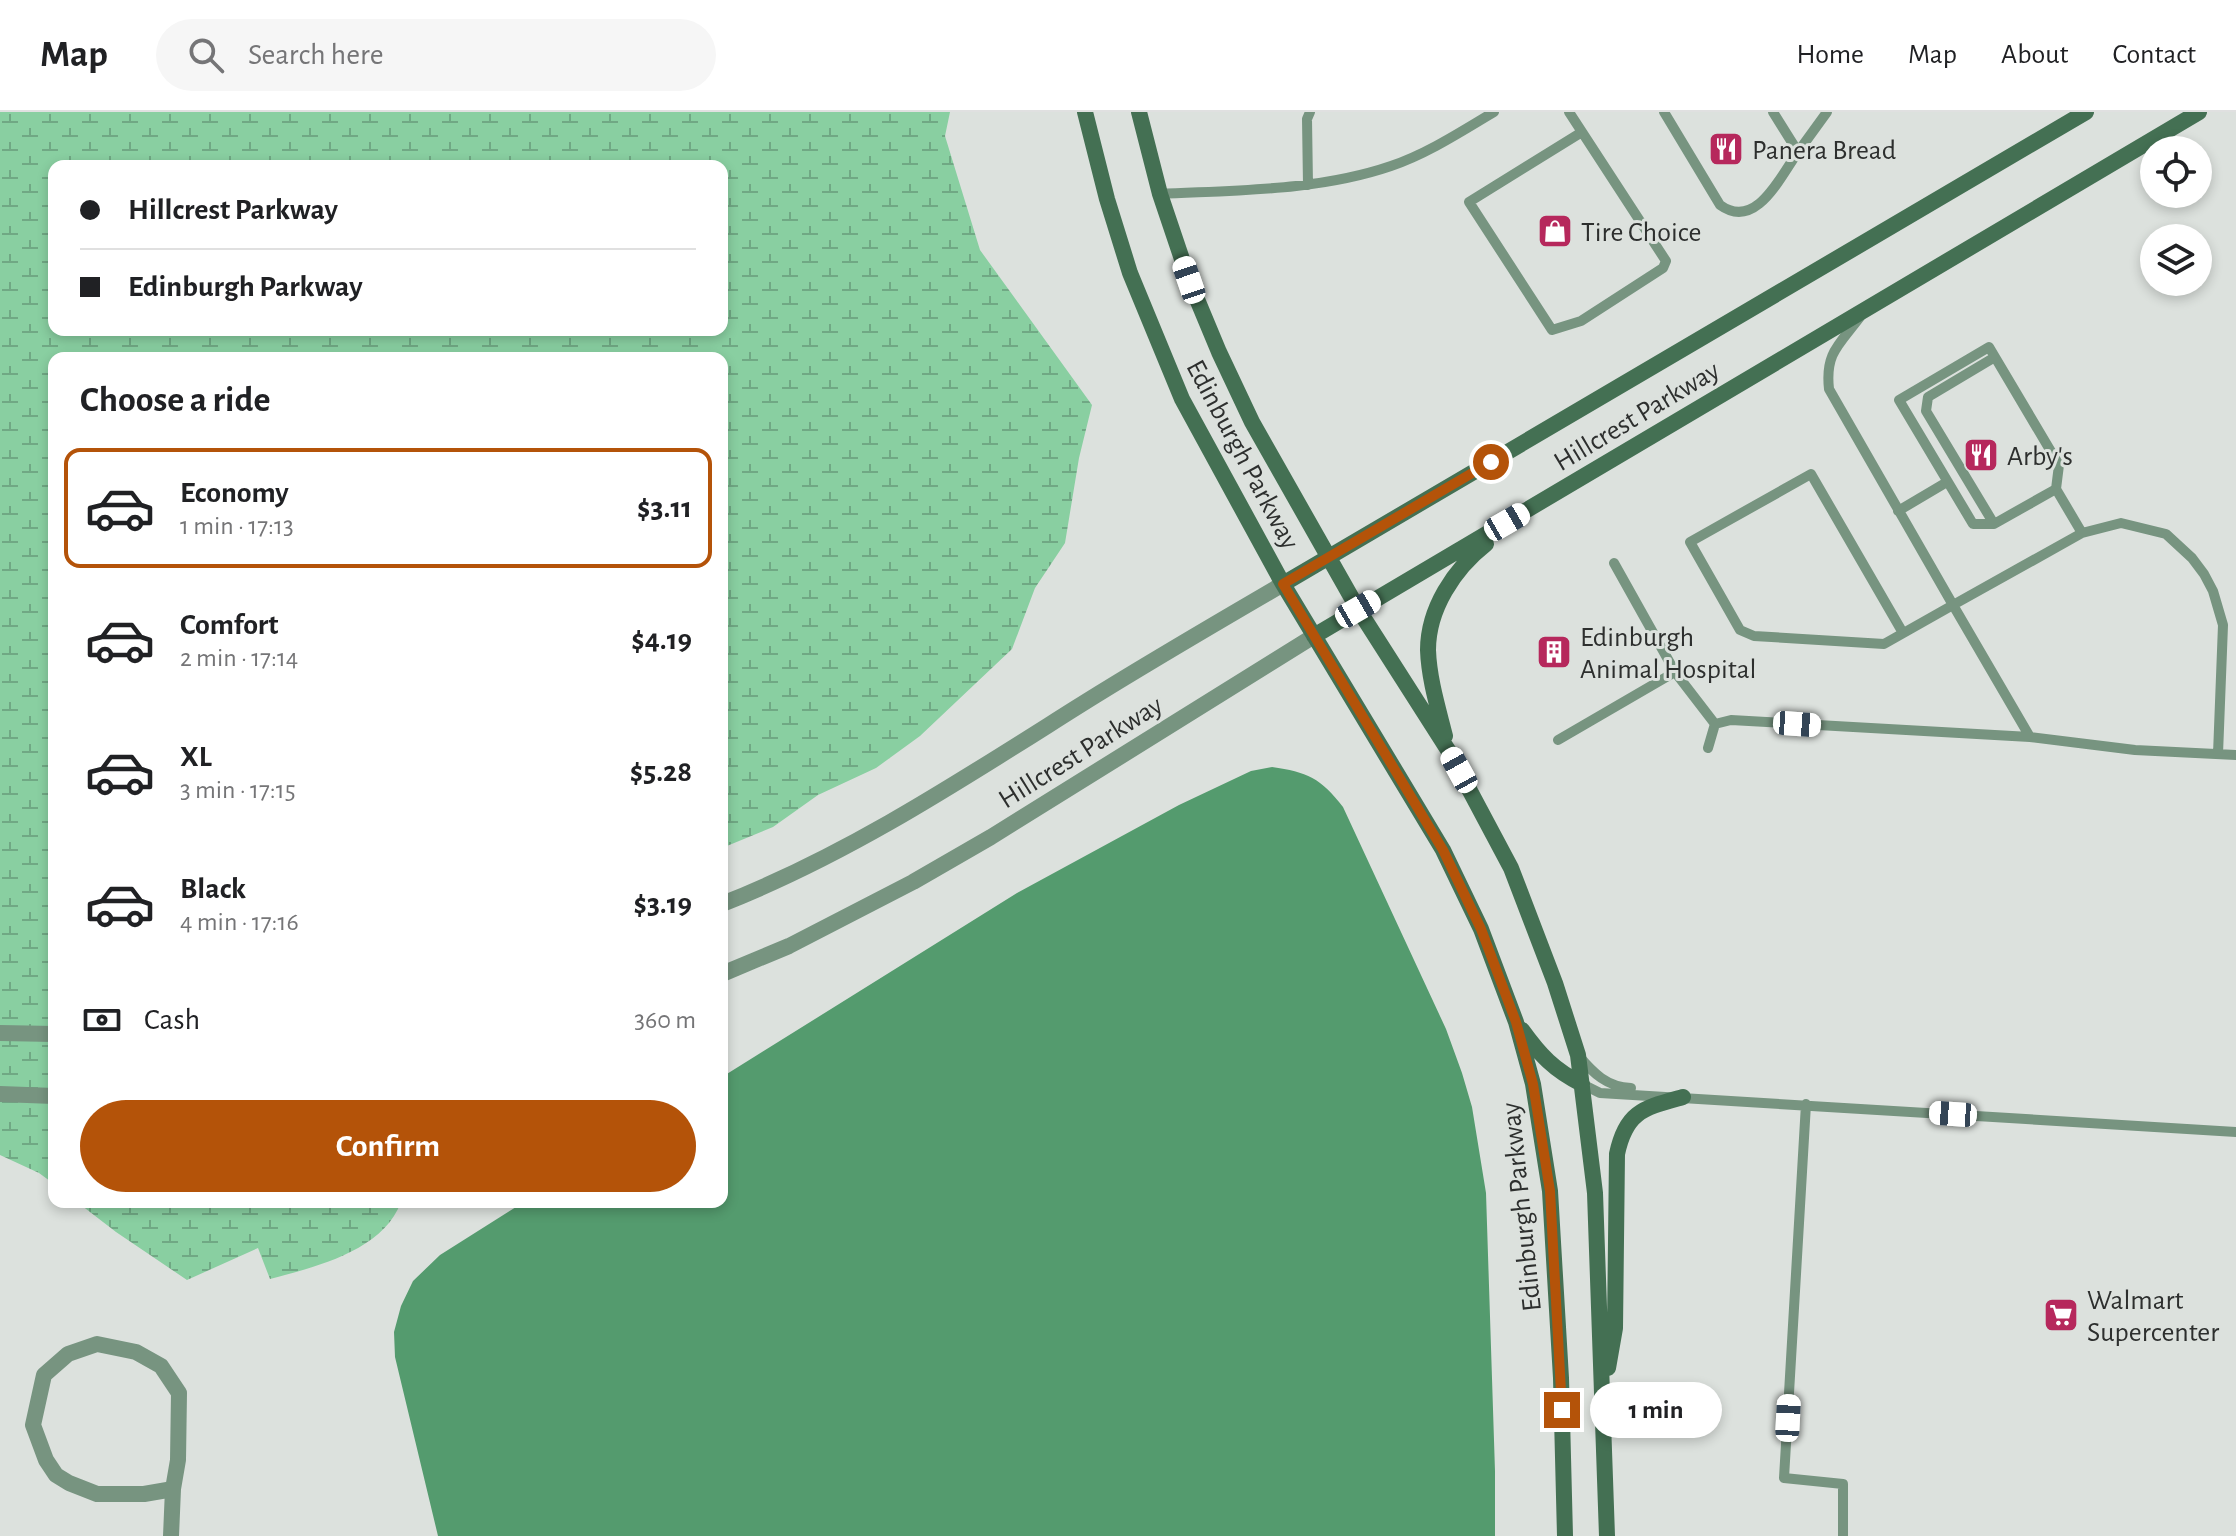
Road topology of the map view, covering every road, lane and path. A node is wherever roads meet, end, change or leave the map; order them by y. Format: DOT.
graph roads {
  1 [pos="1085,112"];
  2 [pos="1139,112"];
  3 [pos="1310,112"];
  4 [pos="1569,112"];
  5 [pos="1664,112"];
  6 [pos="1773,112"];
  7 [pos="1827,112"];
  8 [pos="2086,112"];
  9 [pos="2199,112"];
  10 [pos="1489,114"];
  11 [pos="1582,132"];
  12 [pos="1798,152"];
  13 [pos="1308,185"];
  14 [pos="1160,194"];
  15 [pos="1866,309"];
  16 [pos="1995,357"];
  17 [pos="1947,482"];
  18 [pos="2056,489"];
  19 [pos="1532,507"];
  20 [pos="1898,511"];
  21 [pos="1994,524"];
  22 [pos="2082,533"];
  23 [pos="1328,557"];
  24 [pos="1614,563"];
  25 [pos="1283,584"];
  26 [pos="1953,605"];
  27 [pos="1358,609"];
  28 [pos="1903,633"];
  29 [pos="1314,636"];
  30 [pos="1675,672"];
  31 [pos="1715,724"];
  32 [pos="2030,737"];
  33 [pos="1558,740"];
  34 [pos="1708,748"];
  35 [pos="1448,750"];
  36 [pos="2218,754"];
  37 [pos="2236,755"];
  38 [pos="728,902"];
  39 [pos="728,971"];
  40 [pos="1516,1022"];
  41 [pos="0,1033"];
  42 [pos="48,1034"];
  43 [pos="1578,1055"];
  44 [pos="1582,1084"];
  45 [pos="0,1094"];
  46 [pos="48,1096"];
  47 [pos="1683,1097"];
  48 [pos="1806,1104"];
  49 [pos="2236,1132"];
  50 [pos="1603,1401"];
  51 [pos="173,1489"];
  52 [pos="171,1536"];
  53 [pos="1565,1536"];
  54 [pos="1607,1536"];
  55 [pos="1843,1536"];
  1 -- 25 [label="main road, Edinburgh Parkway"];
  2 -- 14 [label="main road, Edinburgh Parkway"];
  3 -- 13 [label="lane"];
  4 -- 11 [label="lane"];
  5 -- 12 [label="lane"];
  6 -- 12 [label="lane"];
  7 -- 12 [label="lane"];
  8 -- 23 [label="main road, Hillcrest Parkway"];
  9 -- 15 [label="main road, Hillcrest Parkway"];
  10 -- 13 [label="lane"];
  11 -- 11 [label="lane"];
  13 -- 14 [label="lane"];
  14 -- 23 [label="main road, Edinburgh Parkway"];
  15 -- 19 [label="main road, Hillcrest Parkway"];
  15 -- 20 [label="lane"];
  16 -- 17 [label="lane"];
  16 -- 18 [label="lane"];
  16 -- 21 [label="lane"];
  17 -- 20 [label="lane"];
  17 -- 21 [label="lane"];
  18 -- 21 [label="lane"];
  18 -- 22 [label="lane"];
  19 -- 27 [label="main road, Hillcrest Parkway"];
  19 -- 35 [label="main road"];
  20 -- 26 [label="lane"];
  22 -- 26 [label="lane"];
  22 -- 36 [label="lane"];
  23 -- 25 [label="main road, Hillcrest Parkway"];
  23 -- 27 [label="main road, Edinburgh Parkway"];
  24 -- 30 [label="lane"];
  25 -- 29 [label="main road, Edinburgh Parkway"];
  25 -- 38 [label="street, Hillcrest Parkway"];
  26 -- 28 [label="lane"];
  26 -- 32 [label="lane"];
  27 -- 29 [label="main road, Hillcrest Parkway"];
  27 -- 35 [label="main road, Edinburgh Parkway"];
  28 -- 28 [label="lane"];
  29 -- 39 [label="street, Hillcrest Parkway"];
  29 -- 40 [label="main road, Edinburgh Parkway"];
  30 -- 31 [label="lane"];
  30 -- 33 [label="lane"];
  31 -- 32 [label="lane"];
  31 -- 34 [label="lane"];
  32 -- 36 [label="lane"];
  35 -- 43 [label="main road, Edinburgh Parkway"];
  36 -- 37 [label="lane"];
  40 -- 44 [label="main road"];
  40 -- 53 [label="main road, Edinburgh Parkway"];
  41 -- 42 [label="street"];
  43 -- 44 [label="main road, Edinburgh Parkway"];
  43 -- 47 [label="lane"];
  44 -- 47 [label="lane"];
  44 -- 50 [label="main road, Edinburgh Parkway"];
  45 -- 46 [label="street"];
  47 -- 48 [label="lane"];
  47 -- 50 [label="main road"];
  48 -- 49 [label="lane"];
  48 -- 55 [label="lane"];
  50 -- 54 [label="main road, Edinburgh Parkway"];
  51 -- 51 [label="street"];
  51 -- 52 [label="street"];
}
